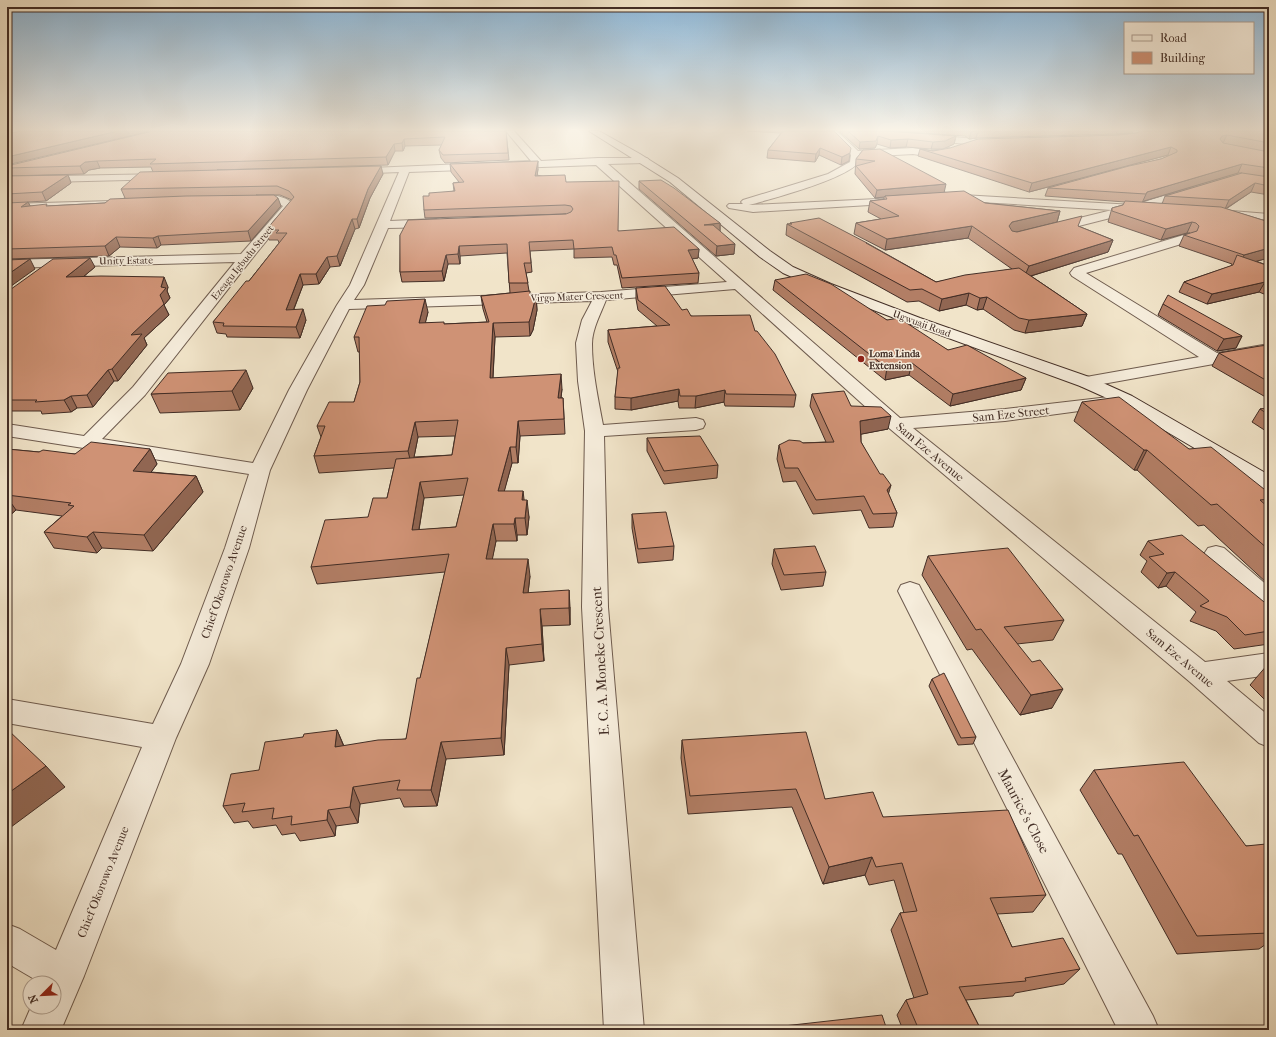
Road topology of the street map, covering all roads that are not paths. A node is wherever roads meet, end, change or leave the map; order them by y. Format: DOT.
graph roads {
  1 [pos="60,179"];
  2 [pos="95,179"];
  3 [pos="401,179"];
  4 [pos="618,179"];
  5 [pos="673,179"];
  6 [pos="821,179"];
  7 [pos="7,180"];
  8 [pos="1206,186"];
  9 [pos="1044,192"];
  10 [pos="934,197"];
  11 [pos="913,199"];
  12 [pos="234,200"];
  13 [pos="1015,200"];
  14 [pos="126,203"];
  15 [pos="67,205"];
  16 [pos="733,206"];
  17 [pos="7,207"];
  18 [pos="788,208"];
  19 [pos="1135,208"];
  20 [pos="1166,210"];
  21 [pos="714,211"];
  22 [pos="1206,213"];
  23 [pos="1269,217"];
  24 [pos="814,219"];
  25 [pos="447,223"];
  26 [pos="383,226"];
  27 [pos="1043,231"];
  28 [pos="1187,238"];
  29 [pos="245,258"];
  30 [pos="55,262"];
  31 [pos="7,264"];
  32 [pos="37,275"];
  33 [pos="738,285"];
  34 [pos="601,296"];
  35 [pos="344,305"];
  36 [pos="1269,349"];
  37 [pos="1213,358"];
  38 [pos="1086,382"];
  39 [pos="1126,400"];
  40 [pos="696,424"];
  41 [pos="896,424"];
  42 [pos="7,430"];
  43 [pos="594,431"];
  44 [pos="88,443"];
  45 [pos="260,470"];
  46 [pos="1269,484"];
  47 [pos="1216,554"];
  48 [pos="910,591"];
  49 [pos="1269,600"];
  50 [pos="1269,664"];
  51 [pos="1200,674"];
  52 [pos="7,711"];
  53 [pos="1269,734"];
  54 [pos="161,738"];
  55 [pos="7,942"];
  56 [pos="38,975"];
  57 [pos="62,983"];
  58 [pos="48,1015"];
  59 [pos="41,1030"];
  60 [pos="624,1030"];
  61 [pos="1139,1030"];
  1 -- 7 [label="street"];
  2 -- 15 [label="street"];
  3 -- 26 [label="street, Chief Okorowo Avenue"];
  4 -- 33 [label="street, Sam Eze Avenue"];
  5 -- 21 [label="street, Ugwuaji Road"];
  6 -- 16 [label="street"];
  8 -- 19 [label="street"];
  9 -- 13 [label="street"];
  10 -- 13 [label="street"];
  11 -- 18 [label="street"];
  12 -- 29 [label="street, Ezeagu Igbudu Street"];
  13 -- 19 [label="street"];
  14 -- 15 [label="street"];
  15 -- 17 [label="street"];
  16 -- 18 [label="street"];
  16 -- 21 [label="street"];
  18 -- 24 [label="street"];
  19 -- 20 [label="street"];
  19 -- 27 [label="street"];
  21 -- 38 [label="street, Ugwuaji Road"];
  22 -- 23 [label="street"];
  25 -- 26 [label="street"];
  26 -- 35 [label="street, Chief Okorowo Avenue"];
  28 -- 37 [label="street"];
  29 -- 30 [label="street, Unity Estate"];
  29 -- 44 [label="street, Ezeagu Igbudu Street"];
  30 -- 31 [label="street, Unity Estate"];
  30 -- 32 [label="street"];
  33 -- 34 [label="street, Virgo Mater Crescent"];
  33 -- 41 [label="street, Sam Eze Avenue"];
  34 -- 35 [label="street, Virgo Mater Crescent"];
  34 -- 43 [label="street, E. C. A. Moneke Crescent"];
  35 -- 45 [label="street, Chief Okorowo Avenue"];
  36 -- 37 [label="street"];
  37 -- 38 [label="street"];
  38 -- 39 [label="street, Ugwuaji Road"];
  39 -- 41 [label="street, Sam Eze Street"];
  39 -- 46 [label="street, Ugwuaji Road"];
  40 -- 43 [label="street"];
  41 -- 51 [label="street, Sam Eze Avenue"];
  42 -- 44 [label="street"];
  43 -- 60 [label="street, E. C. A. Moneke Crescent"];
  44 -- 45 [label="street"];
  45 -- 54 [label="street, Chief Okorowo Avenue"];
  47 -- 49 [label="street"];
  48 -- 61 [label="street, Maurice's Close"];
  50 -- 51 [label="street"];
  51 -- 53 [label="street, Sam Eze Avenue"];
  52 -- 54 [label="street"];
  54 -- 57 [label="street, Chief Okorowo Avenue"];
  55 -- 56 [label="street"];
  58 -- 59 [label="street, Chief Okorowo Avenue"];
}
